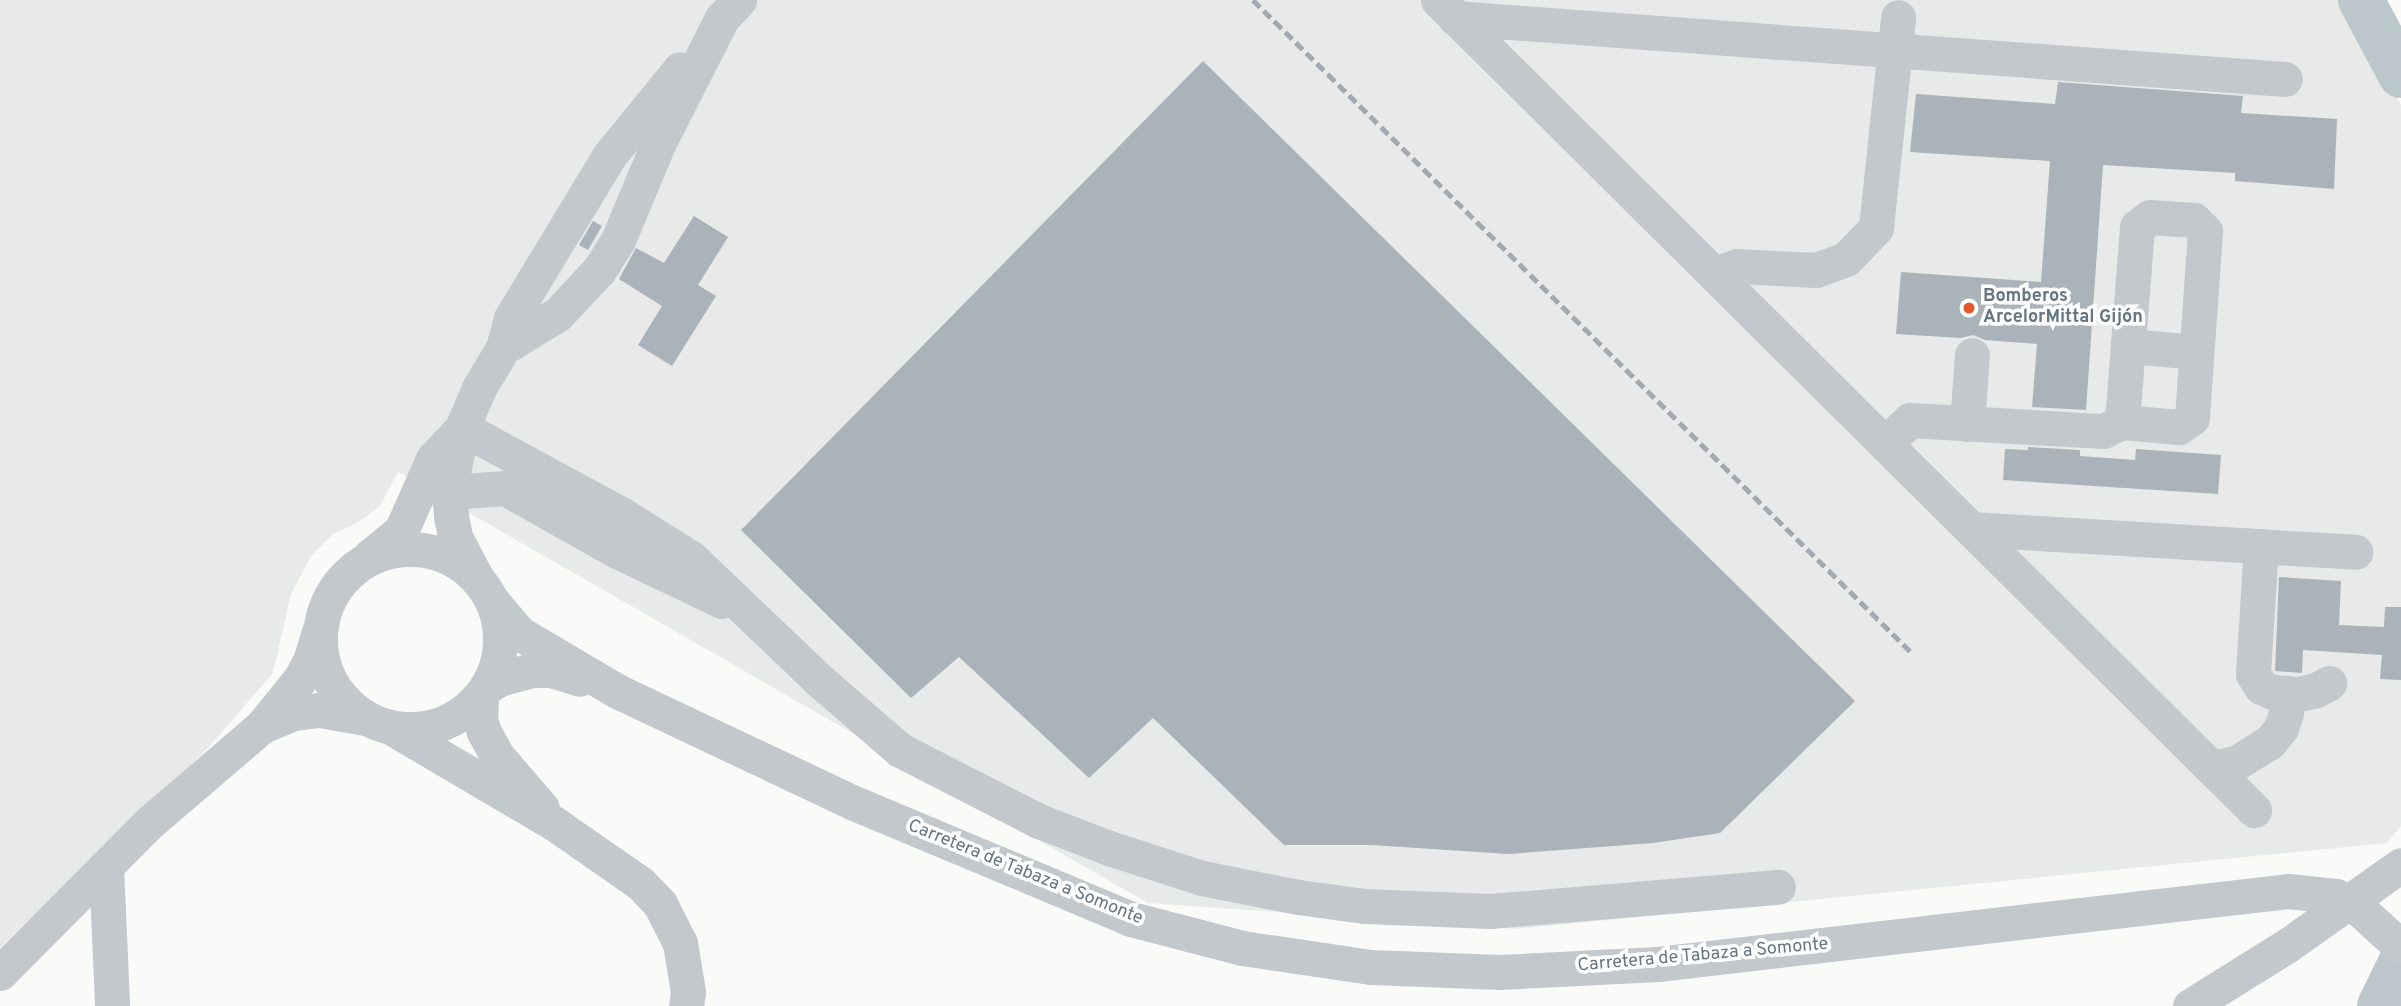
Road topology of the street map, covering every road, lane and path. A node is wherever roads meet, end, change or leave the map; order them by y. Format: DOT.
graph roads {
  1 [pos="730,9"];
  2 [pos="1446,9"];
  3 [pos="1896,33"];
  4 [pos="2285,79"];
  5 [pos="1714,274"];
  6 [pos="2128,346"];
  7 [pos="503,348"];
  8 [pos="2196,352"];
  9 [pos="1972,355"];
  10 [pos="2122,422"];
  11 [pos="1967,424"];
  12 [pos="462,428"];
  13 [pos="1885,444"];
  14 [pos="449,492"];
  15 [pos="1971,529"];
  16 [pos="2261,546"];
  17 [pos="2355,552"];
  18 [pos="355,568"];
  19 [pos="486,591"];
  20 [pos="322,617"];
  21 [pos="758,620"];
  22 [pos="2329,683"];
  23 [pos="484,690"];
  24 [pos="617,691"];
  25 [pos="2287,693"];
  26 [pos="379,723"];
  27 [pos="262,726"];
  28 [pos="2212,768"];
  29 [pos="2254,810"];
  30 [pos="555,824"];
  31 [pos="2401,865"];
  32 [pos="106,866"];
  33 [pos="1778,887"];
  34 [pos="2394,940"];
  35 [pos="0,973"];
  36 [pos="112,1006"];
  37 [pos="685,1006"];
  38 [pos="2190,1006"];
  1 -- 7 [label="street"];
  1 -- 7 [label="street"];
  2 -- 3 [label="street"];
  2 -- 5 [label="street"];
  3 -- 4 [label="street"];
  3 -- 5 [label="street"];
  5 -- 13 [label="street"];
  6 -- 8 [label="street"];
  6 -- 8 [label="street"];
  6 -- 10 [label="street"];
  7 -- 12 [label="street"];
  8 -- 10 [label="street"];
  9 -- 11 [label="street"];
  10 -- 11 [label="street"];
  11 -- 13 [label="street"];
  12 -- 14 [label="street"];
  12 -- 18 [label="street"];
  12 -- 21 [label="street"];
  13 -- 15 [label="street"];
  14 -- 19 [label="street"];
  14 -- 21 [label="street"];
  15 -- 16 [label="street"];
  15 -- 28 [label="street"];
  16 -- 17 [label="street"];
  16 -- 25 [label="street"];
  18 -- 19 [label="street"];
  18 -- 20 [label="street"];
  19 -- 23 [label="street"];
  19 -- 24 [label="street, Carretera de Tabaza a Somonte"];
  20 -- 26 [label="street"];
  20 -- 27 [label="street"];
  21 -- 33 [label="street"];
  22 -- 25 [label="street"];
  23 -- 24 [label="street, Carretera de Tabaza a Somonte"];
  23 -- 26 [label="street"];
  23 -- 30 [label="street"];
  24 -- 34 [label="street, Carretera de Tabaza a Somonte"];
  25 -- 28 [label="street"];
  26 -- 27 [label="street"];
  26 -- 30 [label="street"];
  27 -- 32 [label="street"];
  28 -- 29 [label="street"];
  30 -- 37 [label="street"];
  31 -- 38 [label="street, bridge"];
  32 -- 35 [label="street"];
  32 -- 36 [label="street"];
}
